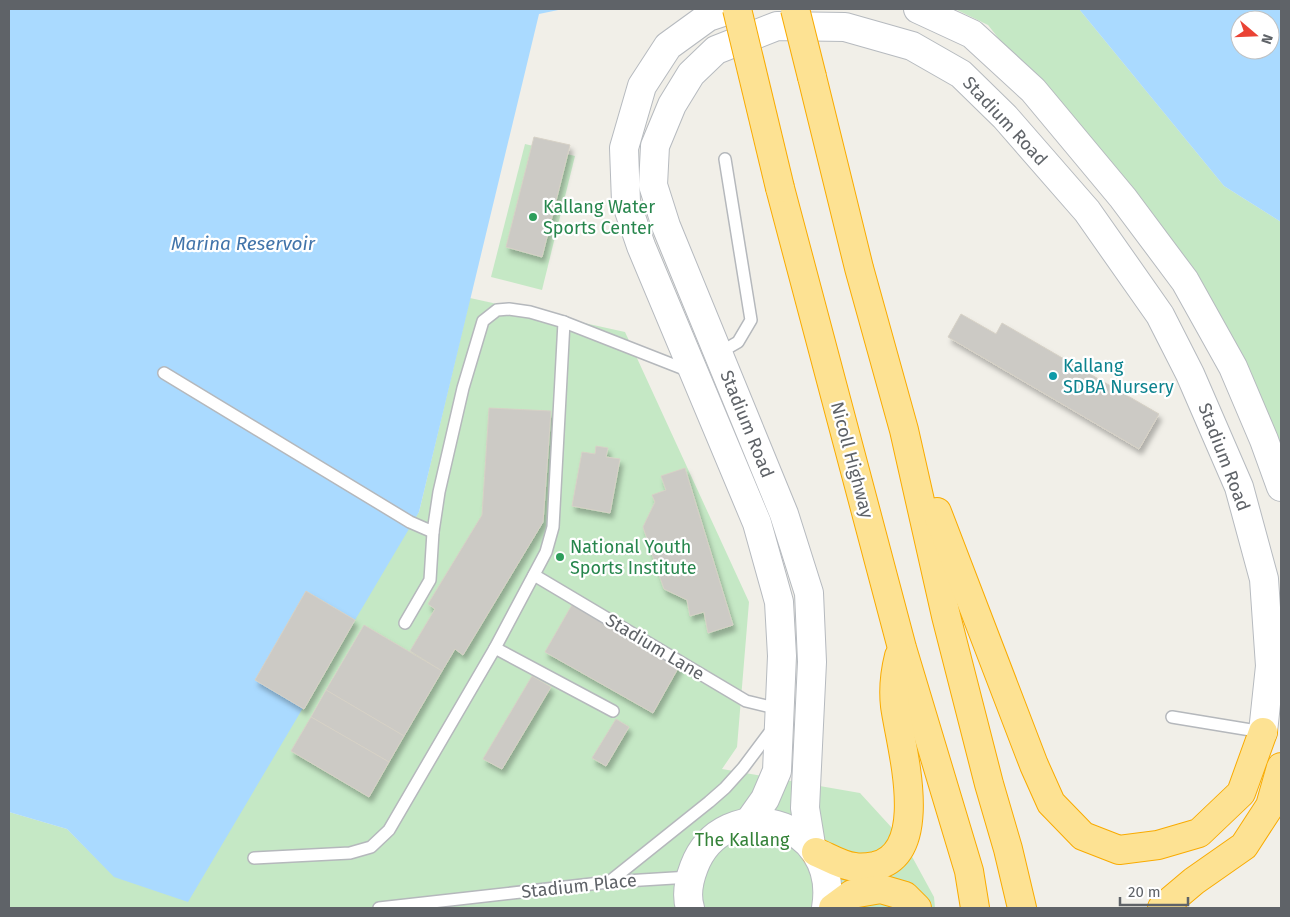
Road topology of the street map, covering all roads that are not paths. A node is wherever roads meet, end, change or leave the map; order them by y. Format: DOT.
graph roads {
  1 [pos="732,9"];
  2 [pos="737,9"];
  3 [pos="795,9"];
  4 [pos="918,9"];
  5 [pos="725,159"];
  6 [pos="564,322"];
  7 [pos="718,353"];
  8 [pos="164,373"];
  9 [pos="695,374"];
  10 [pos="904,430"];
  11 [pos="1281,487"];
  12 [pos="433,532"];
  13 [pos="534,575"];
  14 [pos="405,623"];
  15 [pos="495,648"];
  16 [pos="902,648"];
  17 [pos="613,711"];
  18 [pos="780,714"];
  19 [pos="1172,717"];
  20 [pos="1263,732"];
  21 [pos="1281,767"];
  22 [pos="748,823"];
  23 [pos="813,848"];
  24 [pos="254,858"];
  25 [pos="690,878"];
  26 [pos="609,882"];
  27 [pos="379,908"];
  28 [pos="690,908"];
  29 [pos="826,908"];
  30 [pos="833,908"];
  31 [pos="916,908"];
  32 [pos="975,908"];
  33 [pos="1022,908"];
  34 [pos="1162,908"];
  1 -- 9 [label="street, Stadium Road"];
  2 -- 16 [label="highway, Nicoll Highway, bridge"];
  3 -- 10 [label="highway, bridge"];
  4 -- 11 [label="street"];
  5 -- 7 [label="lane"];
  6 -- 9 [label="lane"];
  6 -- 12 [label="lane"];
  6 -- 13 [label="lane"];
  7 -- 20 [label="street, Stadium Road"];
  7 -- 23 [label="street, Stadium Road"];
  8 -- 12 [label="lane"];
  9 -- 18 [label="street, Stadium Road"];
  10 -- 20 [label="highway"];
  10 -- 33 [label="highway"];
  12 -- 14 [label="lane"];
  13 -- 15 [label="lane"];
  13 -- 18 [label="lane, Stadium Lane"];
  15 -- 17 [label="lane"];
  15 -- 24 [label="lane"];
  16 -- 23 [label="highway"];
  16 -- 32 [label="highway, Nicoll Highway"];
  18 -- 22 [label="street, Stadium Road"];
  18 -- 26 [label="lane"];
  19 -- 20 [label="lane"];
  21 -- 34 [label="highway"];
  22 -- 23 [label="street"];
  22 -- 25 [label="street"];
  23 -- 29 [label="street"];
  25 -- 26 [label="lane, Stadium Place"];
  25 -- 28 [label="street"];
  26 -- 27 [label="lane, Stadium Place"];
  30 -- 31 [label="highway"];
}
